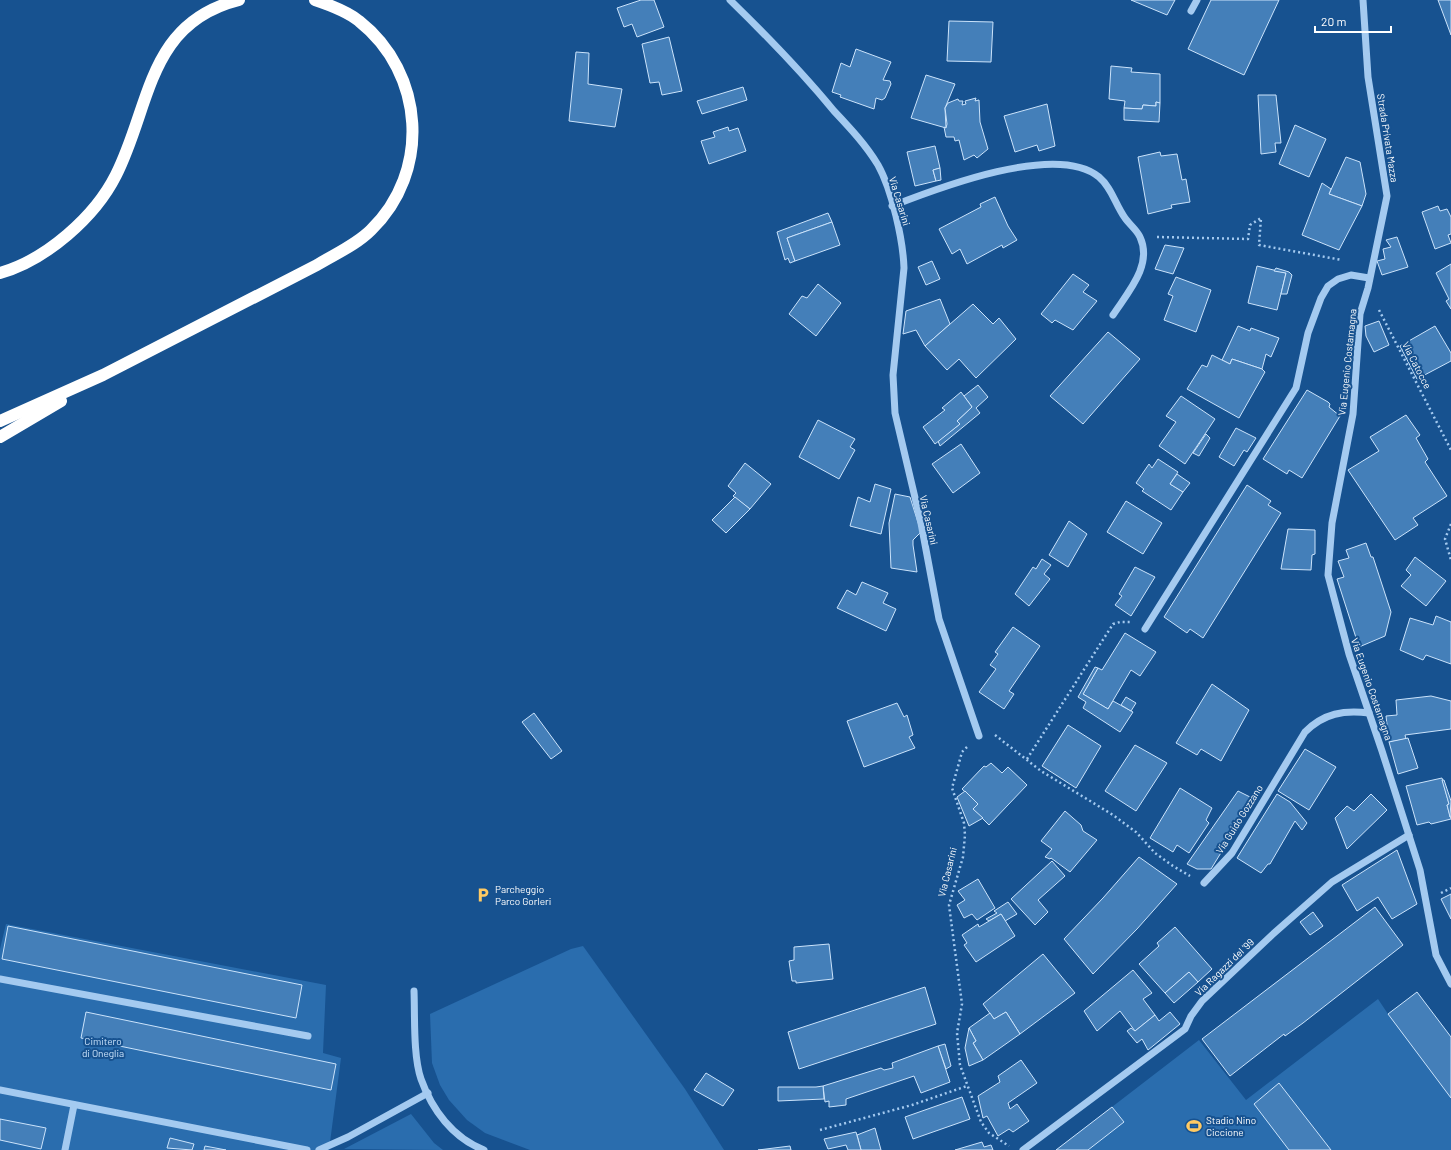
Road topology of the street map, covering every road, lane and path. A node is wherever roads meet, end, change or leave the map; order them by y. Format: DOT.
graph roads {
  1 [pos="239,0"];
  2 [pos="315,0"];
  3 [pos="730,0"];
  4 [pos="1197,0"];
  5 [pos="1363,0"];
  6 [pos="1191,11"];
  7 [pos="892,206"];
  8 [pos="1145,258"];
  9 [pos="0,273"];
  10 [pos="1351,276"];
  11 [pos="1369,278"];
  12 [pos="1368,288"];
  13 [pos="1113,315"];
  14 [pos="103,375"];
  15 [pos="0,421"];
  16 [pos="0,437"];
  17 [pos="1451,450"];
  18 [pos="1451,524"];
  19 [pos="1451,560"];
  20 [pos="1145,629"];
  21 [pos="1369,713"];
  22 [pos="979,736"];
  23 [pos="1027,759"];
  24 [pos="1409,835"];
  25 [pos="1204,883"];
  26 [pos="0,979"];
  27 [pos="1451,984"];
  28 [pos="414,991"];
  29 [pos="308,1036"];
  30 [pos="967,1086"];
  31 [pos="0,1090"];
  32 [pos="428,1093"];
  33 [pos="74,1105"];
  34 [pos="820,1130"];
  35 [pos="1014,1148"];
  36 [pos="65,1150"];
  37 [pos="307,1150"];
  38 [pos="319,1150"];
  39 [pos="484,1150"];
  40 [pos="1023,1150"];
  1 -- 9 [label="highway"];
  2 -- 14 [label="highway"];
  3 -- 7 [label="street, Via Casarini"];
  4 -- 6 [label="street"];
  5 -- 11 [label="street, Strada Privata Mazza"];
  7 -- 8 [label="street"];
  7 -- 22 [label="street, Via Casarini"];
  8 -- 10 [label="path"];
  8 -- 13 [label="street"];
  10 -- 11 [label="street"];
  10 -- 20 [label="street"];
  11 -- 12 [label="street, Via Eugenio Costamagna"];
  12 -- 17 [label="path, Via Catocce"];
  12 -- 21 [label="street, Via Eugenio Costamagna"];
  14 -- 15 [label="highway"];
  14 -- 16 [label="highway"];
  18 -- 19 [label="path"];
  20 -- 23 [label="path"];
  21 -- 24 [label="street, Via Eugenio Costamagna"];
  21 -- 25 [label="street, Via Guido Gozzano"];
  22 -- 23 [label="path"];
  22 -- 30 [label="path, Via Casarini"];
  23 -- 25 [label="path"];
  24 -- 27 [label="street, Via Eugenio Costamagna"];
  24 -- 40 [label="street, Via Ragazzi del '99"];
  26 -- 29 [label="street"];
  28 -- 32 [label="street"];
  30 -- 34 [label="path"];
  30 -- 35 [label="path, Via Casarini"];
  31 -- 33 [label="street"];
  32 -- 38 [label="street"];
  32 -- 39 [label="street"];
  33 -- 36 [label="street"];
  33 -- 37 [label="street"];
}
